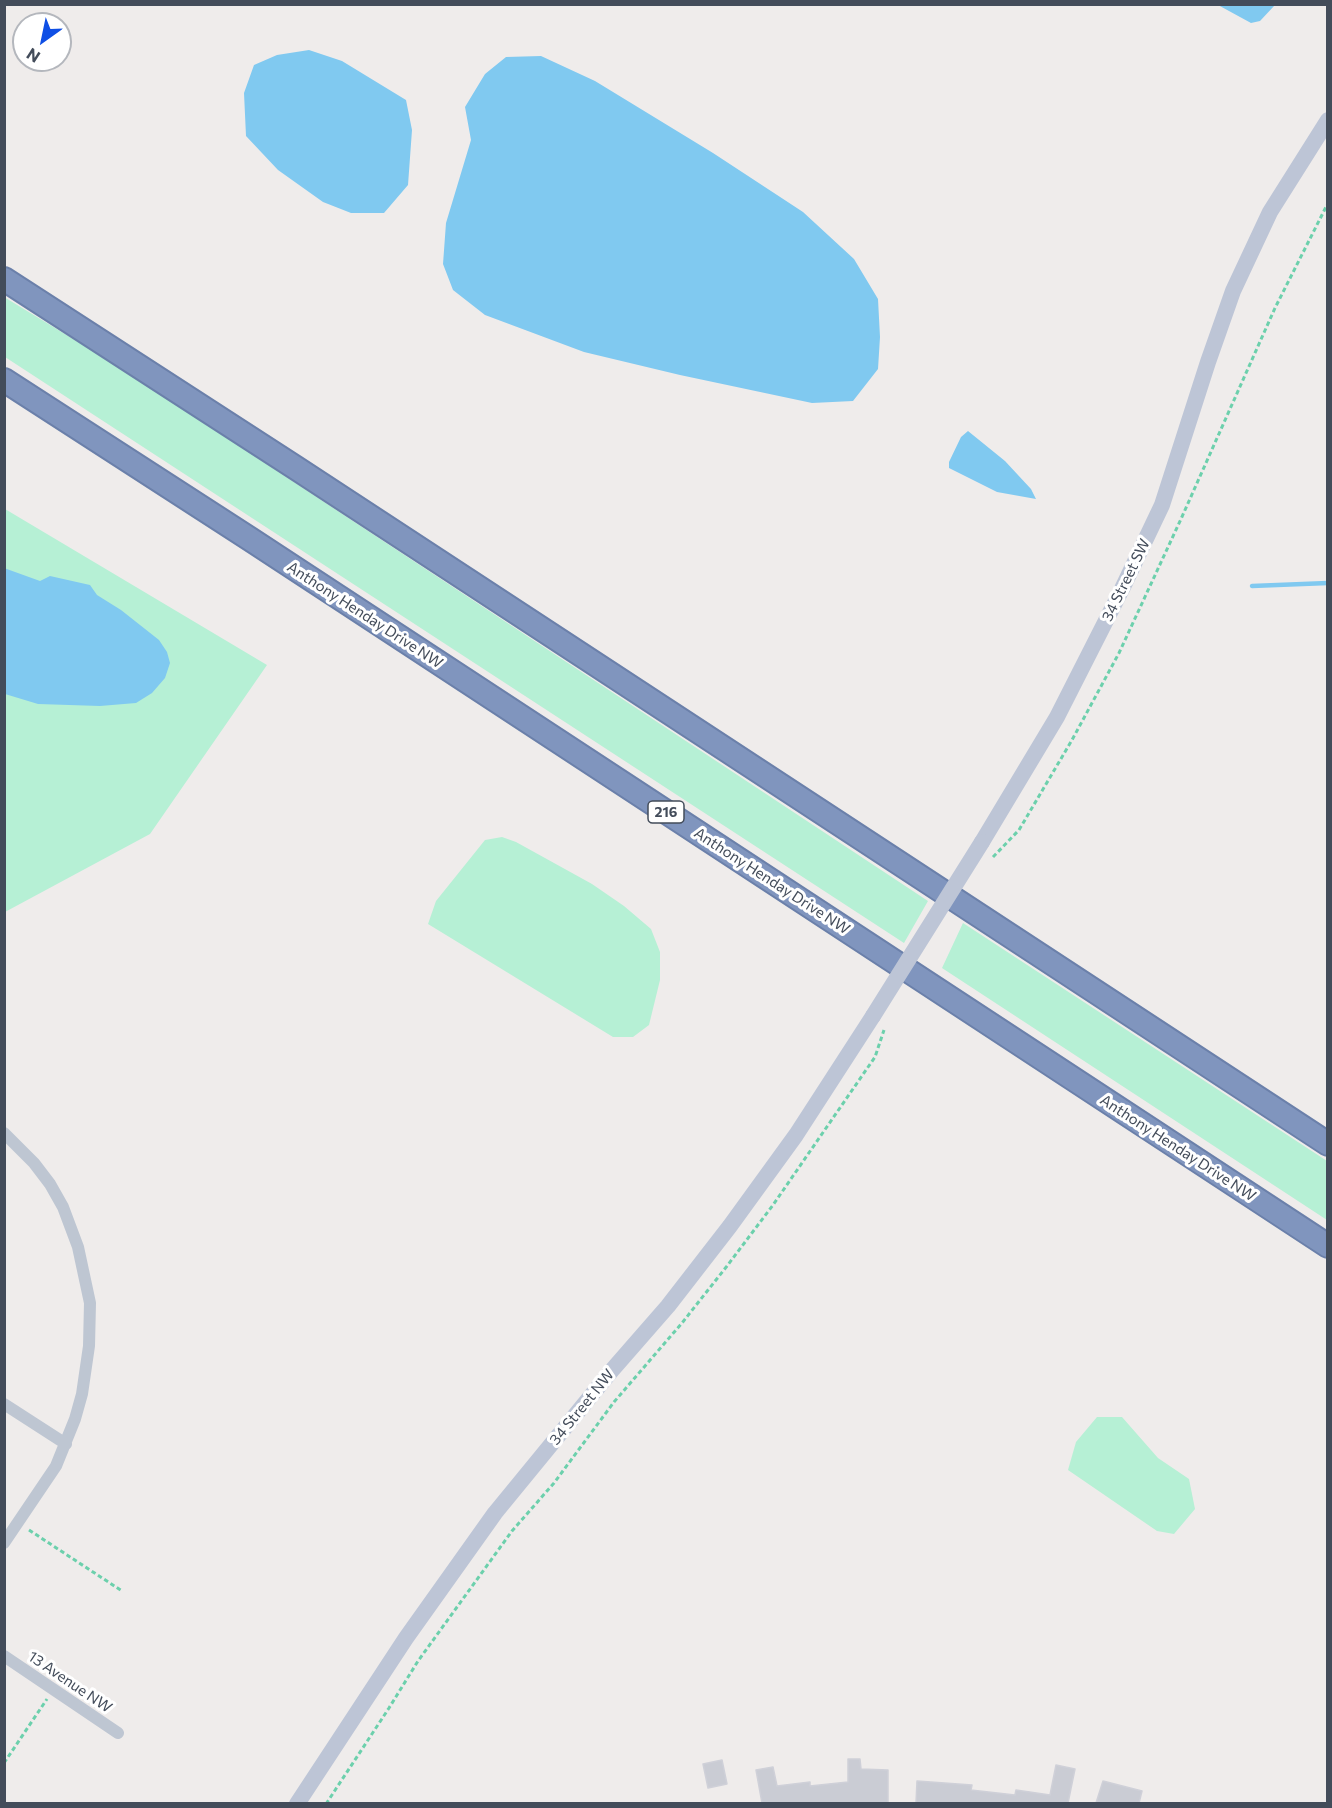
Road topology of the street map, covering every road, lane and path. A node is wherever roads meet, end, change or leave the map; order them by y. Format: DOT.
graph roads {
  1 [pos="1328,120"];
  2 [pos="1328,204"];
  3 [pos="4,279"];
  4 [pos="4,380"];
  5 [pos="993,857"];
  6 [pos="880,1019"];
  7 [pos="4,1133"];
  8 [pos="15,1143"];
  9 [pos="1328,1144"];
  10 [pos="4,1152"];
  11 [pos="1328,1246"];
  12 [pos="4,1404"];
  13 [pos="66,1444"];
  14 [pos="18,1523"];
  15 [pos="4,1543"];
  16 [pos="122,1591"];
  17 [pos="4,1656"];
  18 [pos="54,1689"];
  19 [pos="118,1732"];
  20 [pos="4,1763"];
  21 [pos="297,1803"];
  22 [pos="326,1803"];
  1 -- 6 [label="main road, 34 Street SW, bridge"];
  2 -- 5 [label="path"];
  3 -- 9 [label="highway"];
  4 -- 11 [label="highway, Anthony Henday Drive NW / 216"];
  6 -- 21 [label="main road, 34 Street NW"];
  6 -- 22 [label="path"];
  7 -- 8 [label="street"];
  8 -- 10 [label="street"];
  8 -- 13 [label="street"];
  12 -- 13 [label="street"];
  13 -- 14 [label="street"];
  14 -- 15 [label="street"];
  14 -- 16 [label="path"];
  17 -- 18 [label="street, 13 Avenue NW"];
  18 -- 19 [label="street, 13 Avenue NW"];
  18 -- 20 [label="path"];
}
